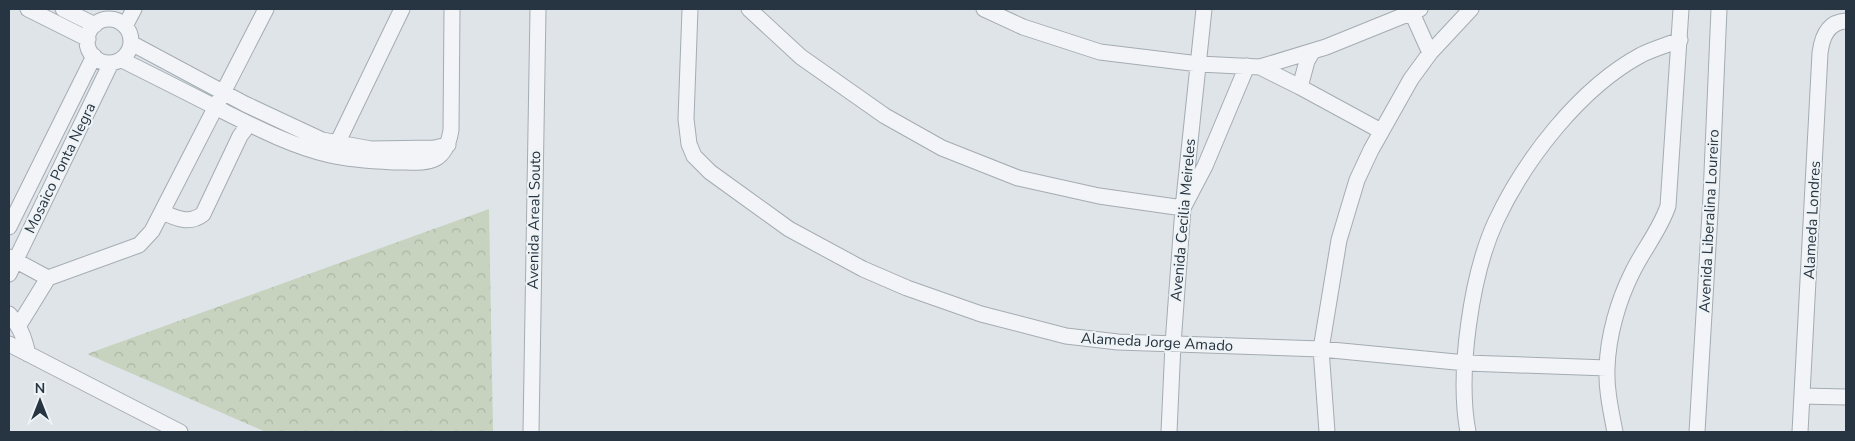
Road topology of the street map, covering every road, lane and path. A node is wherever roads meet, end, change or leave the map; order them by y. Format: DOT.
graph roads {
  1 [pos="28,9"];
  2 [pos="62,9"];
  3 [pos="134,9"];
  4 [pos="266,9"];
  5 [pos="402,9"];
  6 [pos="452,9"];
  7 [pos="538,9"];
  8 [pos="690,9"];
  9 [pos="749,9"];
  10 [pos="984,9"];
  11 [pos="1204,9"];
  12 [pos="1471,9"];
  13 [pos="1681,9"];
  14 [pos="1719,9"];
  15 [pos="1416,11"];
  16 [pos="113,14"];
  17 [pos="1846,21"];
  18 [pos="95,25"];
  19 [pos="125,26"];
  20 [pos="88,39"];
  21 [pos="1680,40"];
  22 [pos="132,43"];
  23 [pos="1313,51"];
  24 [pos="1430,53"];
  25 [pos="94,56"];
  26 [pos="117,61"];
  27 [pos="1199,64"];
  28 [pos="1253,67"];
  29 [pos="1300,87"];
  30 [pos="223,92"];
  31 [pos="215,107"];
  32 [pos="249,124"];
  33 [pos="1381,131"];
  34 [pos="334,150"];
  35 [pos="1183,208"];
  36 [pos="162,212"];
  37 [pos="9,227"];
  38 [pos="11,264"];
  39 [pos="48,278"];
  40 [pos="14,319"];
  41 [pos="9,344"];
  42 [pos="1173,344"];
  43 [pos="1321,349"];
  44 [pos="28,354"];
  45 [pos="1466,363"];
  46 [pos="1607,368"];
  47 [pos="1802,396"];
  48 [pos="1846,397"];
  49 [pos="1170,403"];
  50 [pos="180,432"];
  51 [pos="531,432"];
  52 [pos="1169,432"];
  53 [pos="1176,432"];
  54 [pos="1327,432"];
  55 [pos="1468,432"];
  56 [pos="1615,432"];
  57 [pos="1697,432"];
  58 [pos="1800,432"];
  1 -- 20 [label="street"];
  2 -- 18 [label="street"];
  3 -- 19 [label="street"];
  4 -- 30 [label="street"];
  5 -- 34 [label="street"];
  6 -- 34 [label="street"];
  7 -- 51 [label="street, Avenida Areal Souto"];
  8 -- 42 [label="street, Alameda Jorge Amado"];
  9 -- 35 [label="street"];
  10 -- 27 [label="street"];
  11 -- 27 [label="street, Avenida Cecilia Meireles"];
  12 -- 24 [label="street"];
  13 -- 21 [label="street"];
  14 -- 57 [label="street, Avenida Liberalina Loureiro"];
  15 -- 23 [label="street"];
  15 -- 24 [label="street"];
  16 -- 18 [label="street"];
  16 -- 19 [label="street"];
  17 -- 47 [label="street, Alameda Londres"];
  18 -- 20 [label="street"];
  19 -- 22 [label="street"];
  20 -- 25 [label="street"];
  21 -- 45 [label="street"];
  21 -- 46 [label="street"];
  22 -- 26 [label="street"];
  22 -- 30 [label="street"];
  23 -- 28 [label="street"];
  23 -- 29 [label="street"];
  24 -- 33 [label="street"];
  25 -- 26 [label="street"];
  25 -- 37 [label="street, Mosaico Ponta Negra"];
  26 -- 31 [label="street"];
  26 -- 38 [label="street, Mosaico Ponta Negra"];
  27 -- 28 [label="street"];
  27 -- 35 [label="street, Avenida Cecilia Meireles"];
  28 -- 29 [label="street"];
  28 -- 35 [label="street"];
  29 -- 33 [label="street"];
  30 -- 31 [label="street"];
  30 -- 34 [label="street"];
  31 -- 32 [label="street"];
  31 -- 36 [label="street"];
  32 -- 34 [label="street"];
  32 -- 36 [label="street"];
  33 -- 43 [label="street"];
  35 -- 42 [label="street, Avenida Cecilia Meireles"];
  36 -- 39 [label="street"];
  38 -- 39 [label="street"];
  39 -- 40 [label="street"];
  40 -- 44 [label="street"];
  41 -- 44 [label="street"];
  42 -- 43 [label="street, Alameda Jorge Amado"];
  42 -- 49 [label="street, Avenida Cecilia Meireles"];
  43 -- 45 [label="street, Alameda Jorge Amado"];
  43 -- 54 [label="street"];
  44 -- 50 [label="street"];
  45 -- 46 [label="street, Alameda Jorge Amado"];
  45 -- 55 [label="street"];
  46 -- 56 [label="street"];
  47 -- 48 [label="street"];
  47 -- 58 [label="street, Alameda Londres"];
  49 -- 52 [label="street, Avenida Cecilia Meireles"];
  49 -- 53 [label="street"];
}
